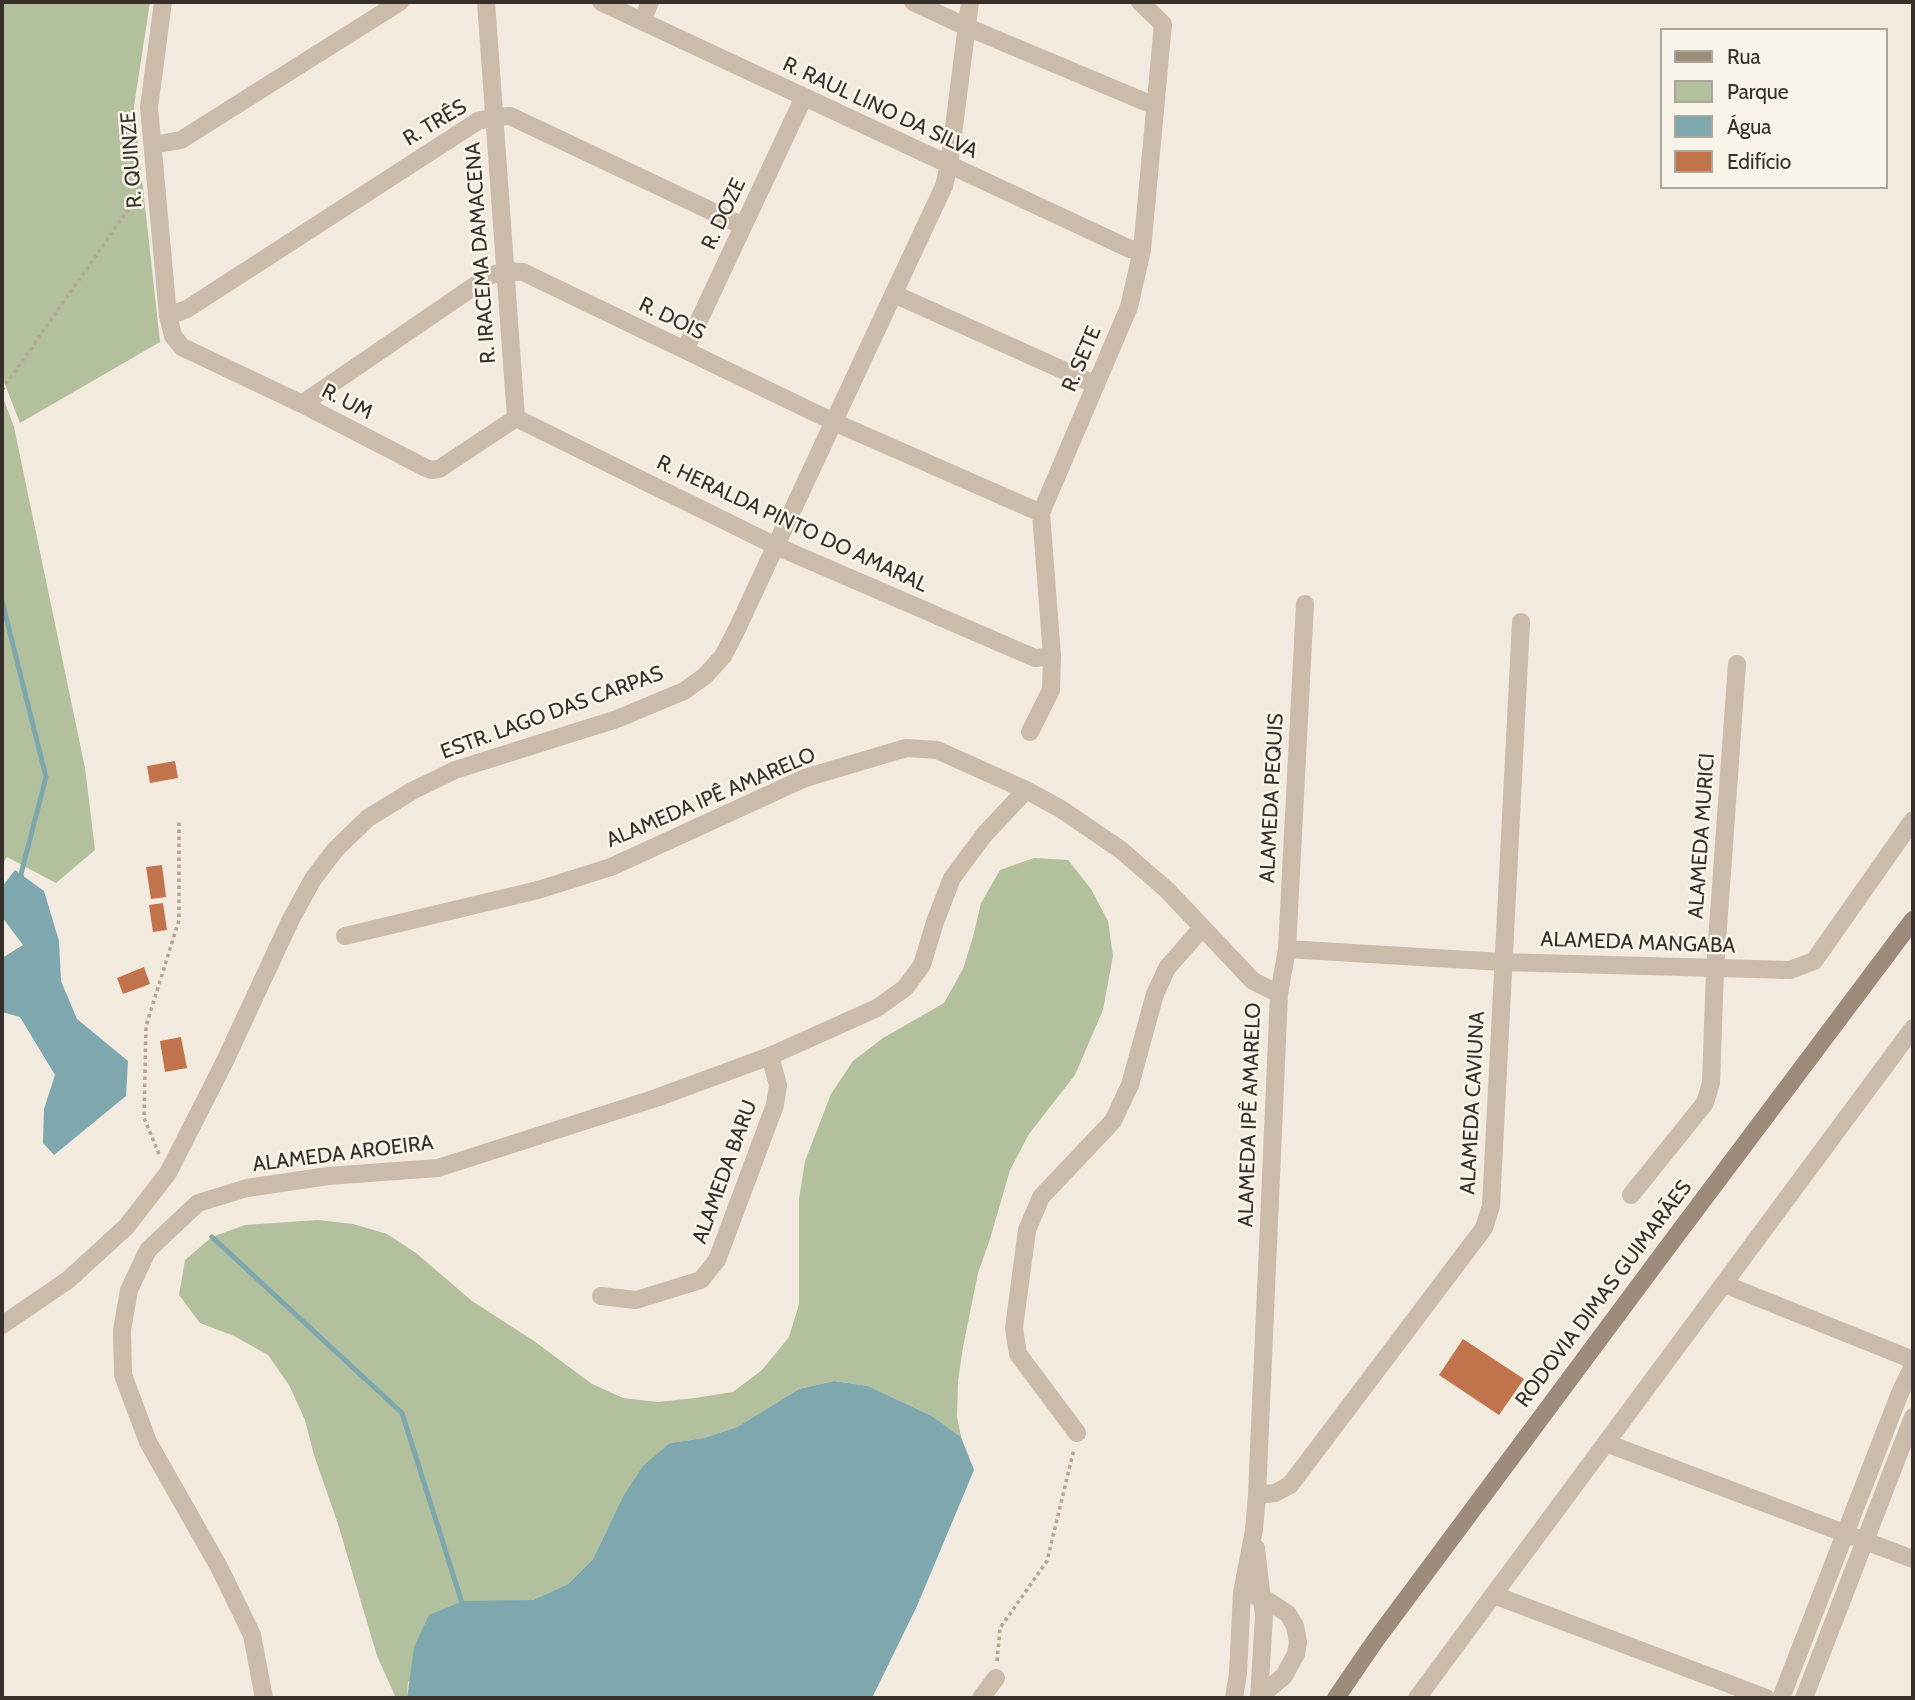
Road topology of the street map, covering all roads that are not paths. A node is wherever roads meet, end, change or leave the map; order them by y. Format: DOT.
graph roads {
  1 [pos="163,2"];
  2 [pos="400,2"];
  3 [pos="486,2"];
  4 [pos="601,2"];
  5 [pos="650,2"];
  6 [pos="913,2"];
  7 [pos="970,2"];
  8 [pos="1140,2"];
  9 [pos="642,21"];
  10 [pos="967,27"];
  11 [pos="804,97"];
  12 [pos="1155,106"];
  13 [pos="494,117"];
  14 [pos="153,145"];
  15 [pos="948,165"];
  16 [pos="743,226"];
  17 [pos="1142,250"];
  18 [pos="505,271"];
  19 [pos="894,294"];
  20 [pos="168,316"];
  21 [pos="685,350"];
  22 [pos="1096,384"];
  23 [pos="302,404"];
  24 [pos="516,418"];
  25 [pos="834,422"];
  26 [pos="1041,513"];
  27 [pos="776,546"];
  28 [pos="1305,604"];
  29 [pos="1521,622"];
  30 [pos="1052,656"];
  31 [pos="1737,664"];
  32 [pos="1030,732"];
  33 [pos="1026,790"];
  34 [pos="1913,820"];
  35 [pos="1913,920"];
  36 [pos="1202,928"];
  37 [pos="345,936"];
  38 [pos="1287,949"];
  39 [pos="1502,962"];
  40 [pos="1715,969"];
  41 [pos="1279,994"];
  42 [pos="1912,1032"];
  43 [pos="770,1056"];
  44 [pos="1631,1195"];
  45 [pos="1724,1284"];
  46 [pos="601,1296"];
  47 [pos="2,1325"];
  48 [pos="1913,1360"];
  49 [pos="1913,1366"];
  50 [pos="1913,1417"];
  51 [pos="1077,1433"];
  52 [pos="1606,1443"];
  53 [pos="1256,1495"];
  54 [pos="1254,1530"];
  55 [pos="1846,1532"];
  56 [pos="1865,1541"];
  57 [pos="1913,1559"];
  58 [pos="1242,1593"];
  59 [pos="1494,1595"];
  60 [pos="1262,1597"];
  61 [pos="996,1678"];
  62 [pos="264,1698"];
  63 [pos="981,1698"];
  64 [pos="1234,1698"];
  65 [pos="1259,1698"];
  66 [pos="1336,1698"];
  67 [pos="1417,1698"];
  68 [pos="1766,1698"];
  69 [pos="1781,1698"];
  70 [pos="1804,1698"];
  1 -- 14 [label="street, R. QUINZE"];
  2 -- 14 [label="street"];
  3 -- 13 [label="street, R. IRACEMA DAMACENA"];
  4 -- 9 [label="street, R. RAUL LINO DA SILVA"];
  5 -- 9 [label="street"];
  6 -- 10 [label="street"];
  7 -- 10 [label="street, ESTR. LAGO DAS CARPAS"];
  8 -- 12 [label="street, R. SETE"];
  9 -- 11 [label="street, R. RAUL LINO DA SILVA"];
  10 -- 12 [label="street"];
  10 -- 15 [label="street, ESTR. LAGO DAS CARPAS"];
  11 -- 15 [label="street, R. RAUL LINO DA SILVA"];
  11 -- 16 [label="street, R. DOZE"];
  12 -- 17 [label="street, R. SETE"];
  13 -- 16 [label="street, R. TRÊS"];
  13 -- 18 [label="street, R. IRACEMA DAMACENA"];
  13 -- 20 [label="street, R. TRÊS"];
  14 -- 20 [label="street, R. QUINZE"];
  15 -- 17 [label="street, R. RAUL LINO DA SILVA"];
  15 -- 19 [label="street, ESTR. LAGO DAS CARPAS"];
  16 -- 21 [label="street, R. DOZE"];
  17 -- 22 [label="street, R. SETE"];
  18 -- 21 [label="street, R. DOIS"];
  18 -- 23 [label="street"];
  18 -- 24 [label="street, R. IRACEMA DAMACENA"];
  19 -- 22 [label="street"];
  19 -- 25 [label="street, ESTR. LAGO DAS CARPAS"];
  20 -- 23 [label="street, R. UM"];
  21 -- 25 [label="street, R. DOIS"];
  22 -- 26 [label="street, R. SETE"];
  23 -- 24 [label="street, R. UM"];
  24 -- 27 [label="street, R. HERALDA PINTO DO AMARAL"];
  25 -- 26 [label="street, R. DOIS"];
  25 -- 27 [label="street, ESTR. LAGO DAS CARPAS"];
  26 -- 30 [label="street, R. SETE"];
  27 -- 30 [label="street, R. HERALDA PINTO DO AMARAL"];
  27 -- 47 [label="street, ESTR. LAGO DAS CARPAS"];
  28 -- 38 [label="street, ALAMEDA PEQUIS"];
  29 -- 39 [label="street, ALAMEDA CAVIUNA"];
  30 -- 32 [label="street, R. SETE"];
  31 -- 40 [label="street, ALAMEDA MURICI"];
  33 -- 36 [label="street, ALAMEDA IPÊ AMARELO"];
  33 -- 37 [label="street, ALAMEDA IPÊ AMARELO"];
  33 -- 43 [label="street, ALAMEDA AROEIRA"];
  34 -- 40 [label="street, ALAMEDA MANGABA"];
  35 -- 66 [label="main road, RODOVIA DIMAS GUIMARÃES"];
  36 -- 41 [label="street, ALAMEDA IPÊ AMARELO"];
  36 -- 51 [label="street"];
  38 -- 39 [label="street, ALAMEDA MANGABA"];
  38 -- 41 [label="street, ALAMEDA PEQUIS"];
  39 -- 40 [label="street, ALAMEDA MANGABA"];
  39 -- 53 [label="street, ALAMEDA CAVIUNA"];
  40 -- 44 [label="street, ALAMEDA MURICI"];
  41 -- 53 [label="street, ALAMEDA IPÊ AMARELO"];
  42 -- 45 [label="street"];
  43 -- 46 [label="street, ALAMEDA BARU"];
  43 -- 62 [label="street, ALAMEDA AROEIRA"];
  45 -- 48 [label="street"];
  45 -- 52 [label="street"];
  49 -- 55 [label="street"];
  50 -- 56 [label="street"];
  52 -- 55 [label="street"];
  52 -- 59 [label="street"];
  53 -- 54 [label="street, ALAMEDA IPÊ AMARELO"];
  54 -- 58 [label="street, ALAMEDA IPÊ AMARELO"];
  54 -- 60 [label="street, ALAMEDA IPÊ AMARELO"];
  55 -- 56 [label="street"];
  55 -- 69 [label="street"];
  56 -- 57 [label="street"];
  56 -- 70 [label="street"];
  58 -- 60 [label="street"];
  58 -- 64 [label="street, ALAMEDA IPÊ AMARELO"];
  59 -- 67 [label="street"];
  59 -- 68 [label="street"];
  60 -- 65 [label="street, ALAMEDA IPÊ AMARELO"];
  60 -- 65 [label="street"];
  61 -- 63 [label="street"];
}
